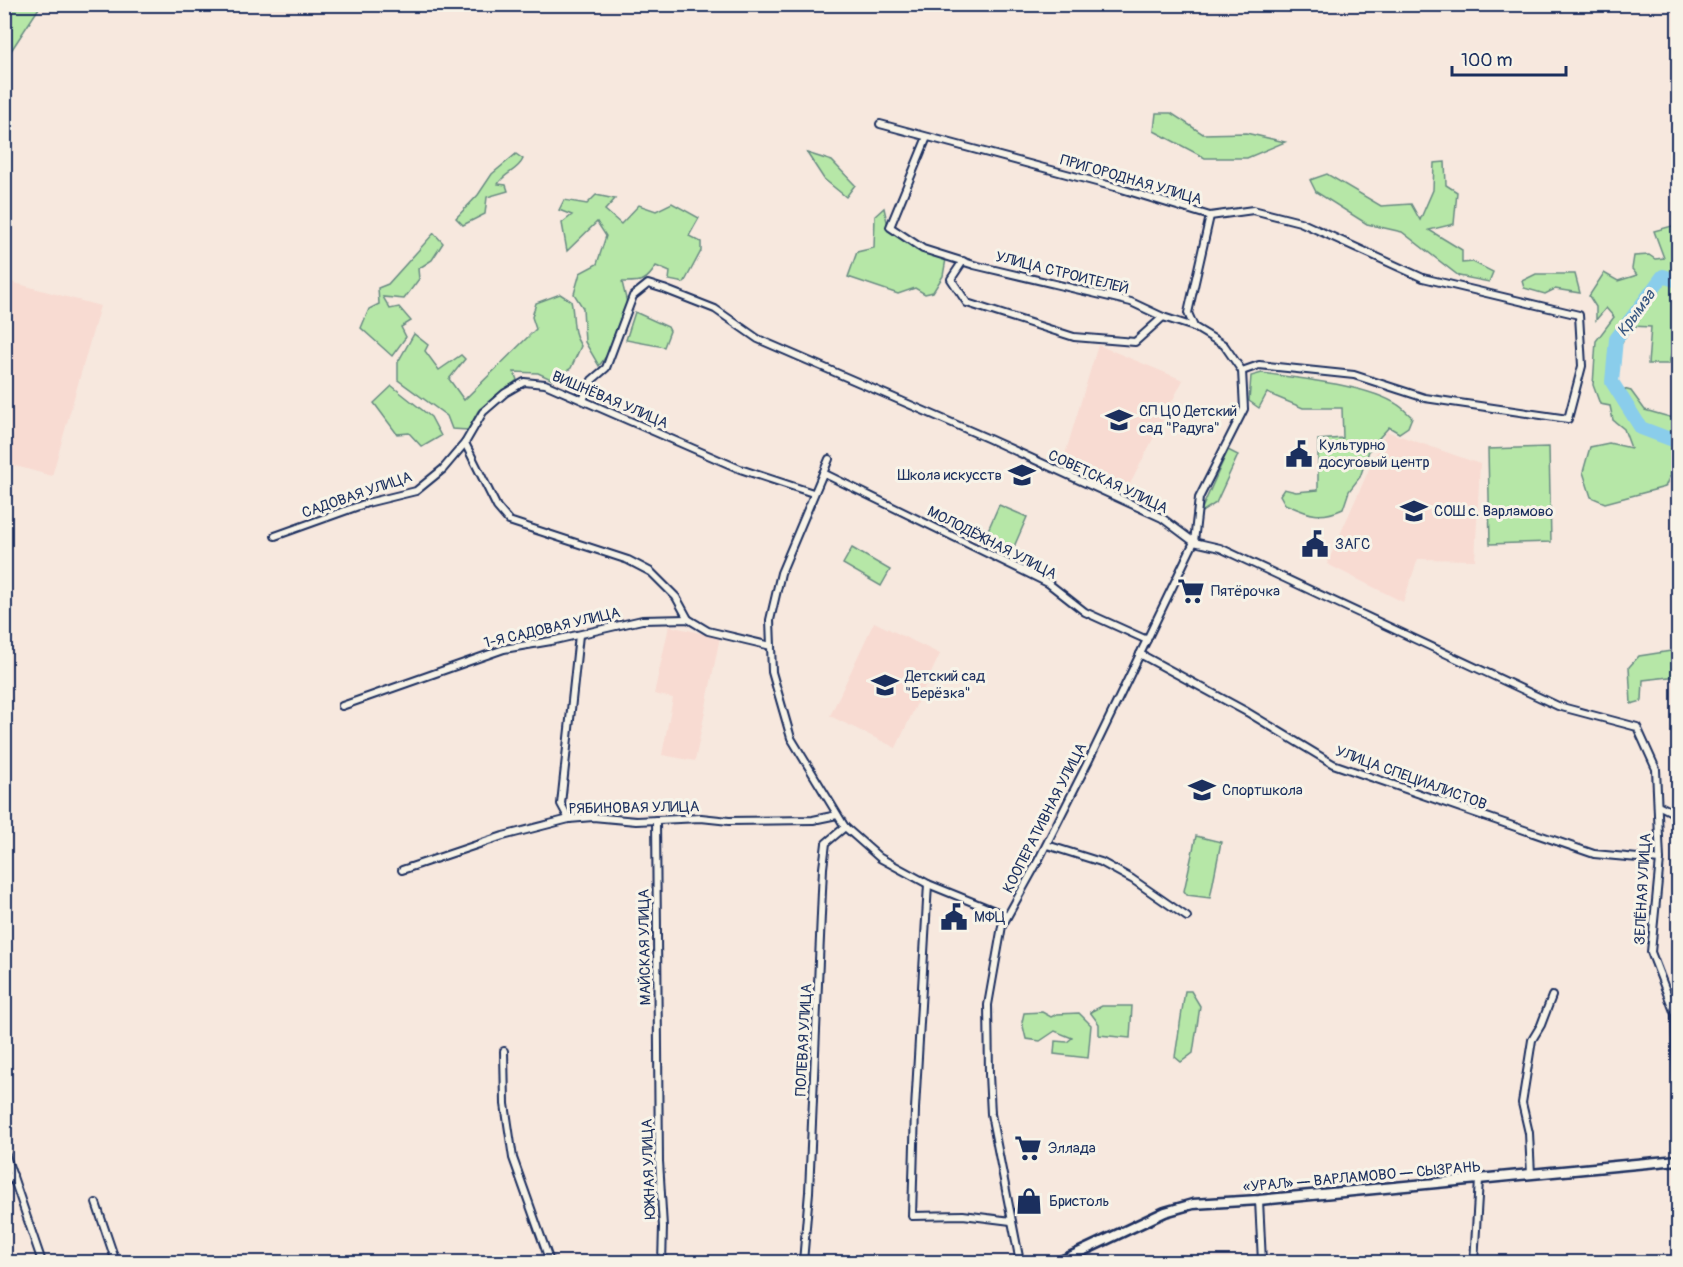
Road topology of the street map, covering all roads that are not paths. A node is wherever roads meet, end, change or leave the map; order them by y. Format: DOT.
graph roads {
  1 [pos="880,124"];
  2 [pos="927,137"];
  3 [pos="1210,216"];
  4 [pos="963,261"];
  5 [pos="1162,317"];
  6 [pos="1194,327"];
  7 [pos="1242,371"];
  8 [pos="583,400"];
  9 [pos="465,443"];
  10 [pos="830,459"];
  11 [pos="823,472"];
  12 [pos="813,493"];
  13 [pos="275,536"];
  14 [pos="1194,543"];
  15 [pos="688,619"];
  16 [pos="579,635"];
  17 [pos="1147,640"];
  18 [pos="771,646"];
  19 [pos="1140,654"];
  20 [pos="342,706"];
  21 [pos="1626,724"];
  22 [pos="1658,805"];
  23 [pos="837,815"];
  24 [pos="1678,815"];
  25 [pos="569,819"];
  26 [pos="656,820"];
  27 [pos="845,827"];
  28 [pos="1047,845"];
  29 [pos="1660,860"];
  30 [pos="402,870"];
  31 [pos="928,884"];
  32 [pos="1007,916"];
  33 [pos="1187,917"];
  34 [pos="1552,996"];
  35 [pos="504,1051"];
  36 [pos="658,1074"];
  37 [pos="1678,1114"];
  38 [pos="4,1150"];
  39 [pos="1678,1160"];
  40 [pos="13,1175"];
  41 [pos="1531,1175"];
  42 [pos="1479,1180"];
  43 [pos="4,1184"];
  44 [pos="1259,1200"];
  45 [pos="96,1203"];
  46 [pos="1011,1221"];
  47 [pos="42,1263"];
  48 [pos="116,1263"];
  49 [pos="550,1263"];
  50 [pos="662,1263"];
  51 [pos="803,1263"];
  52 [pos="1020,1263"];
  53 [pos="1059,1263"];
  54 [pos="1262,1263"];
  55 [pos="1474,1263"];
  1 -- 2 [label="street, ПРИГОРОДНАЯ УЛИЦА"];
  2 -- 3 [label="street, ПРИГОРОДНАЯ УЛИЦА"];
  2 -- 4 [label="street, УЛИЦА СТРОИТЕЛЕЙ"];
  3 -- 6 [label="street"];
  3 -- 7 [label="street, ПРИГОРОДНАЯ УЛИЦА"];
  4 -- 5 [label="street, УЛИЦА СТРОИТЕЛЕЙ"];
  4 -- 5 [label="street"];
  5 -- 6 [label="street, УЛИЦА СТРОИТЕЛЕЙ"];
  6 -- 7 [label="street, УЛИЦА СТРОИТЕЛЕЙ"];
  7 -- 14 [label="street, КООПЕРАТИВНАЯ УЛИЦА"];
  8 -- 9 [label="street, ВИШНЁВАЯ УЛИЦА"];
  8 -- 12 [label="street, ВИШНЁВАЯ УЛИЦА"];
  8 -- 14 [label="street, СОВЕТСКАЯ УЛИЦА"];
  9 -- 13 [label="street, САДОВАЯ УЛИЦА"];
  9 -- 15 [label="street"];
  10 -- 11 [label="street"];
  11 -- 12 [label="street"];
  11 -- 17 [label="street, МОЛОДЁЖНАЯ УЛИЦА"];
  12 -- 18 [label="street"];
  14 -- 17 [label="street, КООПЕРАТИВНАЯ УЛИЦА"];
  14 -- 21 [label="street, СОВЕТСКАЯ УЛИЦА"];
  15 -- 16 [label="street, 1-Я САДОВАЯ УЛИЦА"];
  15 -- 18 [label="street, 1-Я САДОВАЯ УЛИЦА"];
  16 -- 20 [label="street, 1-Я САДОВАЯ УЛИЦА"];
  16 -- 25 [label="street"];
  17 -- 19 [label="street, КООПЕРАТИВНАЯ УЛИЦА"];
  18 -- 23 [label="street"];
  19 -- 28 [label="street, КООПЕРАТИВНАЯ УЛИЦА"];
  19 -- 29 [label="street, УЛИЦА СПЕЦИАЛИСТОВ"];
  21 -- 22 [label="street, ЗЕЛЁНАЯ УЛИЦА"];
  22 -- 24 [label="street"];
  22 -- 29 [label="street, ЗЕЛЁНАЯ УЛИЦА"];
  23 -- 26 [label="street, РЯБИНОВАЯ УЛИЦА"];
  23 -- 27 [label="street"];
  25 -- 26 [label="street, РЯБИНОВАЯ УЛИЦА"];
  25 -- 30 [label="street, РЯБИНОВАЯ УЛИЦА"];
  26 -- 36 [label="street, МАЙСКАЯ УЛИЦА"];
  27 -- 31 [label="street"];
  27 -- 51 [label="street, ПОЛЕВАЯ УЛИЦА"];
  28 -- 32 [label="street, КООПЕРАТИВНАЯ УЛИЦА"];
  28 -- 33 [label="street"];
  29 -- 37 [label="street, ЗЕЛЁНАЯ УЛИЦА"];
  31 -- 32 [label="street"];
  31 -- 46 [label="street"];
  32 -- 46 [label="street, КООПЕРАТИВНАЯ УЛИЦА"];
  34 -- 41 [label="street"];
  35 -- 49 [label="street"];
  36 -- 50 [label="street, ЮЖНАЯ УЛИЦА"];
  38 -- 40 [label="street"];
  39 -- 41 [label="main road, «УРАЛ» — ВАРЛАМОВО — СЫЗРАНЬ"];
  40 -- 43 [label="street"];
  40 -- 47 [label="street"];
  41 -- 42 [label="main road, «УРАЛ» — ВАРЛАМОВО — СЫЗРАНЬ"];
  42 -- 44 [label="main road, «УРАЛ» — ВАРЛАМОВО — СЫЗРАНЬ"];
  42 -- 55 [label="street"];
  44 -- 53 [label="main road, «УРАЛ» — ВАРЛАМОВО — СЫЗРАНЬ"];
  44 -- 54 [label="street"];
  45 -- 48 [label="street"];
  46 -- 52 [label="street, КООПЕРАТИВНАЯ УЛИЦА"];
}
